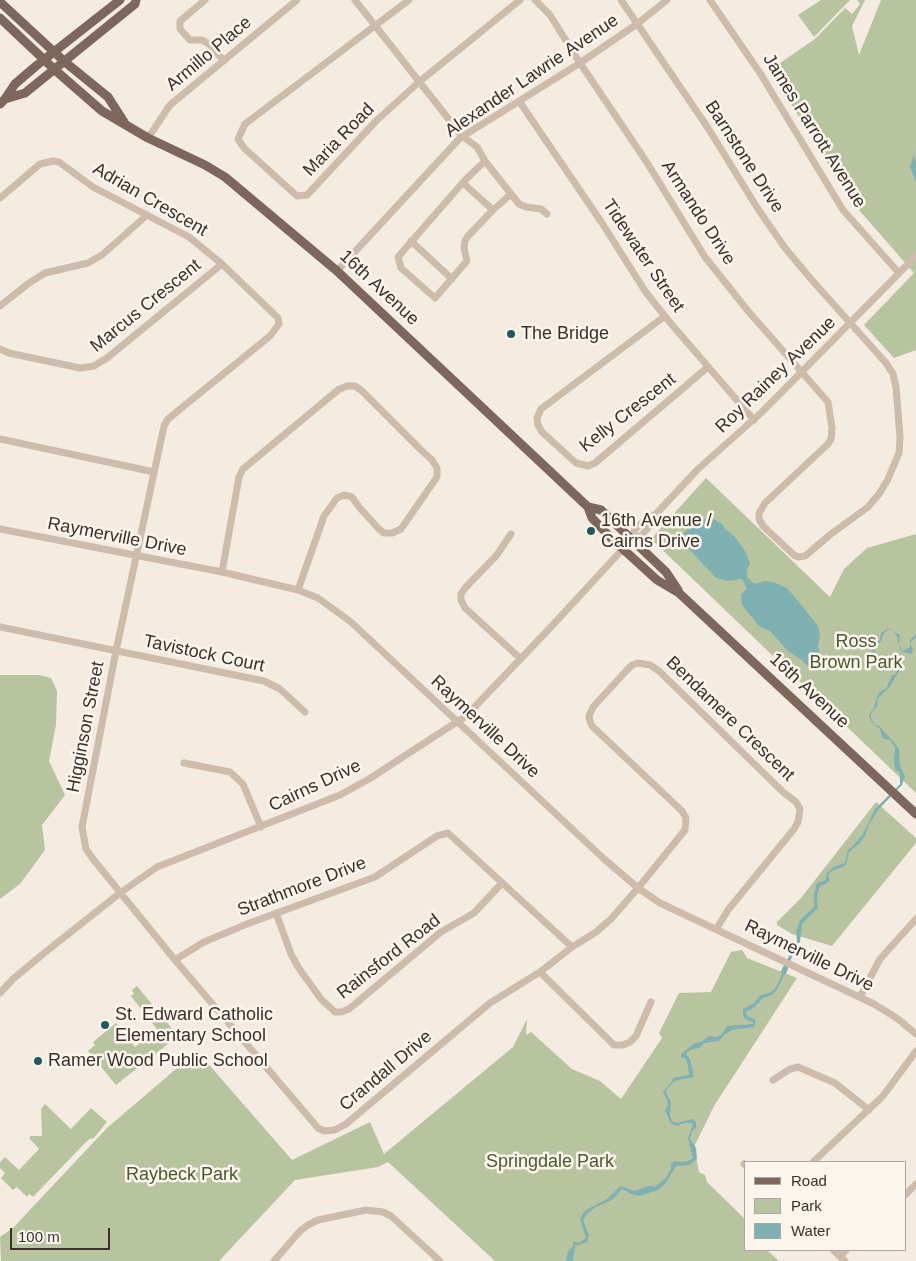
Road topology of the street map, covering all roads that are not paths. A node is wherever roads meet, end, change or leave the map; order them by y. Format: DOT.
graph roads {
  1 [pos="120,0"];
  2 [pos="136,0"];
  3 [pos="205,0"];
  4 [pos="297,0"];
  5 [pos="355,0"];
  6 [pos="409,0"];
  7 [pos="520,0"];
  8 [pos="535,0"];
  9 [pos="621,0"];
  10 [pos="667,0"];
  11 [pos="710,0"];
  12 [pos="0,2"];
  13 [pos="0,18"];
  14 [pos="637,24"];
  15 [pos="375,27"];
  16 [pos="54,52"];
  17 [pos="44,60"];
  18 [pos="224,61"];
  19 [pos="64,62"];
  20 [pos="580,63"];
  21 [pos="55,70"];
  22 [pos="420,82"];
  23 [pos="519,101"];
  24 [pos="3,102"];
  25 [pos="125,124"];
  26 [pos="462,136"];
  27 [pos="148,138"];
  28 [pos="485,161"];
  29 [pos="463,183"];
  30 [pos="511,194"];
  31 [pos="0,198"];
  32 [pos="493,210"];
  33 [pos="547,214"];
  34 [pos="147,215"];
  35 [pos="411,241"];
  36 [pos="916,256"];
  37 [pos="222,264"];
  38 [pos="338,271"];
  39 [pos="899,273"];
  40 [pos="452,279"];
  41 [pos="0,306"];
  42 [pos="665,316"];
  43 [pos="850,323"];
  44 [pos="0,349"];
  45 [pos="708,367"];
  46 [pos="802,371"];
  47 [pos="754,420"];
  48 [pos="0,439"];
  49 [pos="154,472"];
  50 [pos="588,507"];
  51 [pos="0,529"];
  52 [pos="511,534"];
  53 [pos="632,539"];
  54 [pos="623,548"];
  55 [pos="137,557"];
  56 [pos="222,572"];
  57 [pos="298,590"];
  58 [pos="679,593"];
  59 [pos="0,627"];
  60 [pos="116,650"];
  61 [pos="521,659"];
  62 [pos="305,712"];
  63 [pos="457,721"];
  64 [pos="184,763"];
  65 [pos="916,814"];
  66 [pos="261,827"];
  67 [pos="502,883"];
  68 [pos="638,888"];
  69 [pos="120,893"];
  70 [pos="276,913"];
  71 [pos="916,919"];
  72 [pos="717,928"];
  73 [pos="572,947"];
  74 [pos="175,960"];
  75 [pos="540,972"];
  76 [pos="0,994"];
  77 [pos="860,997"];
  78 [pos="651,1002"];
  79 [pos="916,1034"];
  80 [pos="916,1051"];
  81 [pos="773,1080"];
  82 [pos="869,1110"];
  83 [pos="814,1161"];
  84 [pos="916,1184"];
  85 [pos="906,1193"];
  86 [pos="274,1261"];
  87 [pos="440,1261"];
  1 -- 16 [label="main road"];
  2 -- 19 [label="main road"];
  3 -- 18 [label="street"];
  4 -- 18 [label="street, Armillo Place"];
  5 -- 15 [label="street"];
  6 -- 15 [label="street, Maria Road"];
  7 -- 22 [label="street, Maria Road"];
  8 -- 20 [label="street"];
  9 -- 14 [label="street, Barnstone Drive"];
  10 -- 14 [label="street, Alexander Lawrie Avenue"];
  11 -- 39 [label="street, James Parrott Avenue"];
  12 -- 16 [label="main road, 16th Avenue"];
  13 -- 17 [label="main road, 16th Avenue"];
  14 -- 20 [label="street, Alexander Lawrie Avenue"];
  14 -- 43 [label="street, Barnstone Drive"];
  15 -- 22 [label="street"];
  15 -- 22 [label="street, Maria Road"];
  16 -- 17 [label="main road"];
  16 -- 19 [label="main road, 16th Avenue"];
  17 -- 21 [label="main road, 16th Avenue"];
  17 -- 24 [label="main road"];
  18 -- 27 [label="street, Armillo Place"];
  19 -- 21 [label="main road"];
  19 -- 25 [label="main road, 16th Avenue"];
  20 -- 23 [label="street, Alexander Lawrie Avenue"];
  20 -- 46 [label="street, Armando Drive"];
  21 -- 24 [label="main road"];
  21 -- 25 [label="main road, 16th Avenue"];
  22 -- 26 [label="street"];
  23 -- 26 [label="street, Alexander Lawrie Avenue"];
  23 -- 42 [label="street, Tidewater Street"];
  25 -- 27 [label="main road, 16th Avenue"];
  26 -- 28 [label="street"];
  26 -- 38 [label="street, Alexander Lawrie Avenue"];
  27 -- 38 [label="main road, 16th Avenue"];
  28 -- 29 [label="street"];
  28 -- 30 [label="street"];
  29 -- 32 [label="street"];
  29 -- 35 [label="street"];
  30 -- 32 [label="street"];
  30 -- 33 [label="street"];
  31 -- 34 [label="street, Adrian Crescent"];
  32 -- 40 [label="street"];
  34 -- 37 [label="street, Adrian Crescent"];
  34 -- 41 [label="street"];
  35 -- 40 [label="street"];
  35 -- 40 [label="street"];
  36 -- 39 [label="street, Roy Rainey Avenue"];
  37 -- 44 [label="street, Marcus Crescent"];
  37 -- 49 [label="street, Adrian Crescent"];
  38 -- 50 [label="main road, 16th Avenue"];
  39 -- 43 [label="street, Roy Rainey Avenue"];
  42 -- 45 [label="street, Tidewater Street"];
  42 -- 45 [label="street, Kelly Crescent"];
  43 -- 46 [label="street, Roy Rainey Avenue"];
  43 -- 46 [label="street, Barnstone Drive"];
  45 -- 47 [label="street, Tidewater Street"];
  46 -- 47 [label="street, Roy Rainey Avenue"];
  47 -- 53 [label="street, Roy Rainey Avenue"];
  48 -- 49 [label="street"];
  49 -- 55 [label="street, Adrian Crescent"];
  50 -- 53 [label="main road, 16th Avenue"];
  50 -- 54 [label="main road, 16th Avenue"];
  51 -- 55 [label="street, Raymerville Drive"];
  52 -- 61 [label="street"];
  53 -- 54 [label="street, Cairns Drive"];
  53 -- 58 [label="main road, 16th Avenue"];
  54 -- 58 [label="main road, 16th Avenue"];
  54 -- 61 [label="street, Cairns Drive"];
  55 -- 56 [label="street, Raymerville Drive"];
  55 -- 60 [label="street, Higginson Street"];
  56 -- 57 [label="street, Raymerville Drive"];
  56 -- 57 [label="street"];
  57 -- 63 [label="street, Raymerville Drive"];
  58 -- 65 [label="main road, 16th Avenue"];
  59 -- 60 [label="street, Tavistock Court"];
  60 -- 62 [label="street, Tavistock Court"];
  60 -- 69 [label="street, Higginson Street"];
  61 -- 63 [label="street, Cairns Drive"];
  63 -- 66 [label="street, Cairns Drive"];
  63 -- 68 [label="street, Raymerville Drive"];
  64 -- 66 [label="street"];
  66 -- 69 [label="street, Cairns Drive"];
  67 -- 70 [label="street, Strathmore Drive"];
  67 -- 70 [label="street, Rainsford Road"];
  67 -- 73 [label="street, Strathmore Drive"];
  68 -- 72 [label="street, Raymerville Drive"];
  68 -- 72 [label="street, Bendamere Crescent"];
  68 -- 73 [label="street, Crandall Drive"];
  69 -- 74 [label="street, Crandall Drive"];
  69 -- 76 [label="street, Cairns Drive"];
  70 -- 74 [label="street, Strathmore Drive"];
  71 -- 77 [label="street"];
  72 -- 77 [label="street, Raymerville Drive"];
  73 -- 75 [label="street, Crandall Drive"];
  74 -- 75 [label="street, Crandall Drive"];
  75 -- 78 [label="street"];
  77 -- 79 [label="street, Raymerville Drive"];
  80 -- 82 [label="street"];
  81 -- 82 [label="street"];
  82 -- 83 [label="street"];
  84 -- 85 [label="street"];
  86 -- 87 [label="street"];
}
